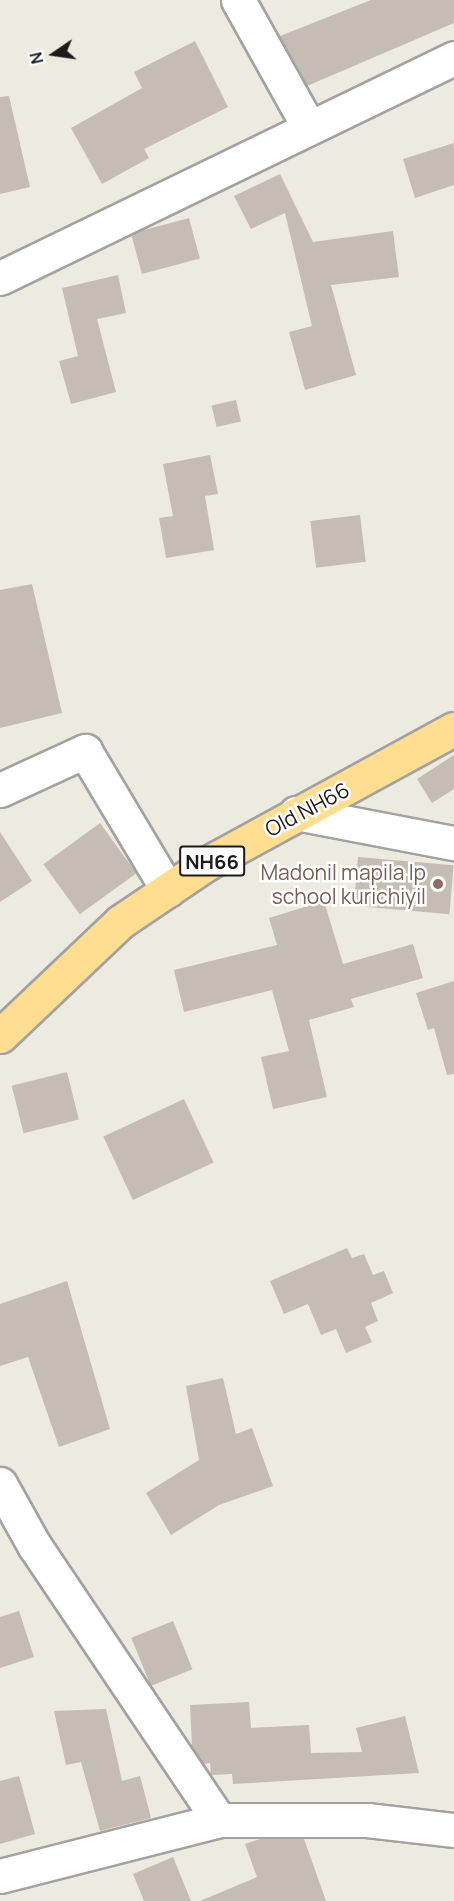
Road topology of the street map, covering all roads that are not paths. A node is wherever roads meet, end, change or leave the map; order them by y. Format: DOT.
graph roads {
  1 [pos="238,0"];
  2 [pos="454,57"];
  3 [pos="308,126"];
  4 [pos="0,278"];
  5 [pos="454,729"];
  6 [pos="0,790"];
  7 [pos="296,813"];
  8 [pos="454,843"];
  9 [pos="168,890"];
  10 [pos="0,1036"];
  11 [pos="0,1484"];
  12 [pos="219,1820"];
  13 [pos="454,1830"];
  14 [pos="0,1876"];
  1 -- 3 [label="street"];
  2 -- 3 [label="street"];
  3 -- 4 [label="street"];
  5 -- 7 [label="main road, Old NH66 / NH66"];
  6 -- 9 [label="street"];
  7 -- 8 [label="street"];
  7 -- 9 [label="main road, Old NH66 / NH66"];
  9 -- 10 [label="main road, Old NH66 / NH66"];
  11 -- 12 [label="street"];
  12 -- 13 [label="street"];
  12 -- 14 [label="street"];
}
